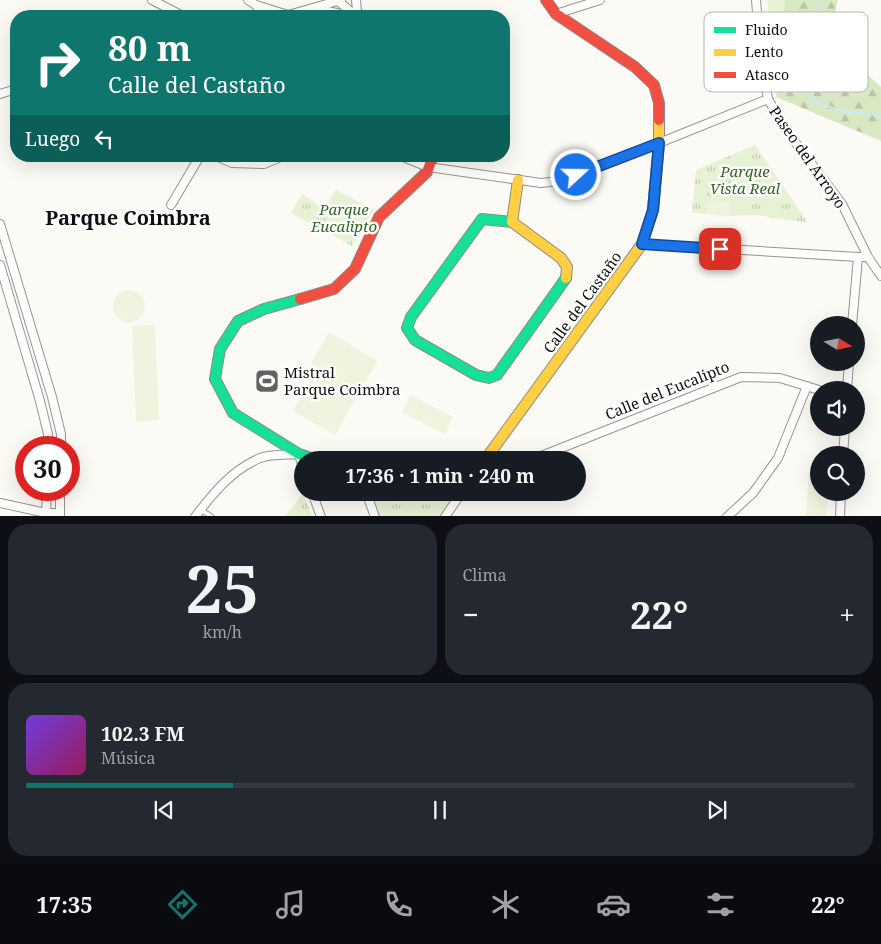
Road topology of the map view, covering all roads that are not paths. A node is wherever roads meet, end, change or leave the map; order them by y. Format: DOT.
graph roads {
  1 [pos="152,0"];
  2 [pos="248,0"];
  3 [pos="546,0"];
  4 [pos="600,0"];
  5 [pos="340,1"];
  6 [pos="256,4"];
  7 [pos="315,9"];
  8 [pos="171,10"];
  9 [pos="259,10"];
  10 [pos="271,10"];
  11 [pos="311,10"];
  12 [pos="320,10"];
  13 [pos="350,10"];
  14 [pos="556,14"];
  15 [pos="767,92"];
  16 [pos="768,99"];
  17 [pos="659,143"];
  18 [pos="196,162"];
  19 [pos="230,162"];
  20 [pos="269,162"];
  21 [pos="414,162"];
  22 [pos="430,162"];
  23 [pos="428,168"];
  24 [pos="518,180"];
  25 [pos="171,205"];
  26 [pos="512,222"];
  27 [pos="0,224"];
  28 [pos="642,244"];
  29 [pos="858,257"];
  30 [pos="868,257"];
  31 [pos="0,265"];
  32 [pos="881,276"];
  33 [pos="853,316"];
  34 [pos="848,371"];
  35 [pos="848,378"];
  36 [pos="846,381"];
  37 [pos="848,381"];
  38 [pos="807,386"];
  39 [pos="810,387"];
  40 [pos="48,436"];
  41 [pos="61,436"];
  42 [pos="294,451"];
  43 [pos="492,451"];
  44 [pos="554,451"];
  45 [pos="294,454"];
  46 [pos="47,501"];
  47 [pos="60,501"];
  48 [pos="315,501"];
  49 [pos="369,501"];
  50 [pos="455,501"];
  51 [pos="841,501"];
  52 [pos="0,502"];
  53 [pos="200,509"];
  54 [pos="46,515"];
  55 [pos="60,515"];
  56 [pos="195,516"];
  57 [pos="212,516"];
  58 [pos="321,516"];
  59 [pos="375,516"];
  60 [pos="445,516"];
  61 [pos="728,516"];
  62 [pos="840,516"];
  1 -- 8 [label="street"];
  2 -- 6 [label="street"];
  3 -- 14 [label="street"];
  4 -- 14 [label="street"];
  5 -- 7 [label="street"];
  5 -- 13 [label="street"];
  6 -- 9 [label="street"];
  6 -- 10 [label="street"];
  7 -- 11 [label="street"];
  7 -- 12 [label="street"];
  14 -- 17 [label="street, Calle del Castaño"];
  15 -- 16 [label="street, Paseo del Arroyo"];
  16 -- 17 [label="street"];
  16 -- 30 [label="street, Paseo del Arroyo"];
  17 -- 24 [label="street"];
  17 -- 28 [label="street, Calle del Castaño"];
  18 -- 25 [label="street"];
  19 -- 20 [label="street"];
  21 -- 23 [label="street"];
  22 -- 23 [label="street"];
  23 -- 24 [label="street"];
  23 -- 42 [label="street"];
  24 -- 26 [label="street"];
  26 -- 26 [label="street"];
  27 -- 41 [label="street"];
  28 -- 29 [label="street"];
  28 -- 43 [label="street, Calle del Castaño"];
  29 -- 30 [label="street"];
  29 -- 33 [label="street"];
  30 -- 32 [label="street, Paseo del Arroyo"];
  31 -- 40 [label="street"];
  34 -- 35 [label="street"];
  35 -- 36 [label="street"];
  35 -- 37 [label="street"];
  38 -- 39 [label="street, Calle del Eucalipto"];
  38 -- 44 [label="street, Calle del Eucalipto"];
  38 -- 61 [label="street"];
  45 -- 53 [label="street"];
  46 -- 54 [label="street"];
  47 -- 55 [label="street"];
  48 -- 58 [label="street"];
  49 -- 59 [label="street"];
  50 -- 60 [label="street"];
  51 -- 62 [label="street"];
  52 -- 54 [label="street"];
  53 -- 56 [label="street"];
  53 -- 57 [label="lane"];
  54 -- 55 [label="street"];
}
